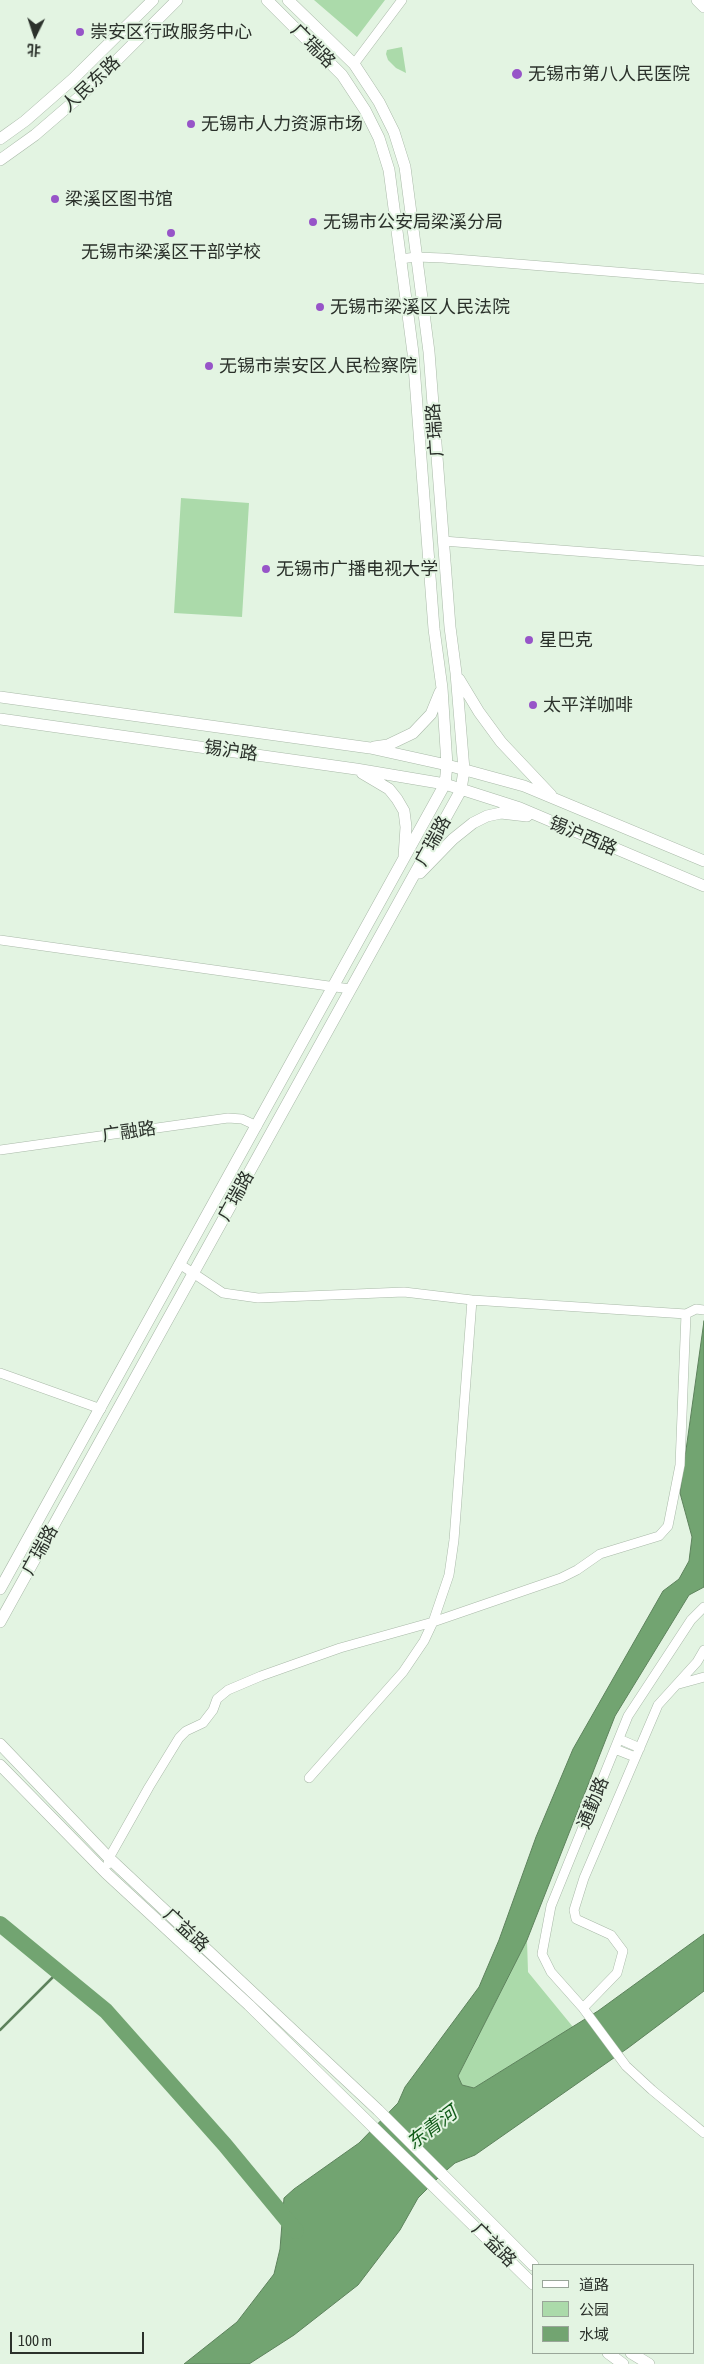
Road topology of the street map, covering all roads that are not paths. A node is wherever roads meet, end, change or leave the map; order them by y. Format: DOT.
graph roads {
  1 [pos="153,0"];
  2 [pos="177,0"];
  3 [pos="267,0"];
  4 [pos="288,0"];
  5 [pos="301,0"];
  6 [pos="402,0"];
  7 [pos="697,0"];
  8 [pos="704,7"];
  9 [pos="322,33"];
  10 [pos="354,64"];
  11 [pos="0,139"];
  12 [pos="0,160"];
  13 [pos="416,257"];
  14 [pos="400,259"];
  15 [pos="704,279"];
  16 [pos="443,541"];
  17 [pos="704,561"];
  18 [pos="456,673"];
  19 [pos="442,688"];
  20 [pos="0,697"];
  21 [pos="0,719"];
  22 [pos="370,748"];
  23 [pos="447,765"];
  24 [pos="356,769"];
  25 [pos="464,770"];
  26 [pos="445,784"];
  27 [pos="461,790"];
  28 [pos="556,800"];
  29 [pos="539,816"];
  30 [pos="403,861"];
  31 [pos="704,861"];
  32 [pos="408,885"];
  33 [pos="704,886"];
  34 [pos="0,940"];
  35 [pos="333,986"];
  36 [pos="350,989"];
  37 [pos="256,1126"];
  38 [pos="0,1150"];
  39 [pos="181,1265"];
  40 [pos="194,1273"];
  41 [pos="472,1300"];
  42 [pos="700,1309"];
  43 [pos="686,1314"];
  44 [pos="0,1374"];
  45 [pos="101,1409"];
  46 [pos="0,1589"];
  47 [pos="704,1607"];
  48 [pos="0,1622"];
  49 [pos="433,1622"];
  50 [pos="704,1650"];
  51 [pos="704,1677"];
  52 [pos="679,1684"];
  53 [pos="619,1739"];
  54 [pos="0,1744"];
  55 [pos="640,1748"];
  56 [pos="615,1749"];
  57 [pos="636,1757"];
  58 [pos="0,1766"];
  59 [pos="309,1778"];
  60 [pos="109,1858"];
  61 [pos="106,1873"];
  62 [pos="583,2008"];
  63 [pos="704,2133"];
  64 [pos="532,2264"];
  65 [pos="532,2283"];
  66 [pos="609,2354"];
  67 [pos="633,2354"];
  68 [pos="623,2364"];
  69 [pos="648,2364"];
  1 -- 11 [label="main road, 人民东路"];
  2 -- 12 [label="main road, 人民东路"];
  3 -- 14 [label="main road, 广瑞路"];
  4 -- 9 [label="main road, 广瑞路"];
  5 -- 9 [label="main road"];
  6 -- 10 [label="street"];
  7 -- 8 [label="main road"];
  9 -- 10 [label="main road, 广瑞路"];
  10 -- 13 [label="main road, 广瑞路"];
  13 -- 14 [label="street"];
  13 -- 15 [label="street"];
  13 -- 16 [label="main road, 广瑞路"];
  14 -- 19 [label="main road, 广瑞路"];
  16 -- 17 [label="street"];
  16 -- 18 [label="main road, 广瑞路"];
  18 -- 25 [label="main road, 广瑞路"];
  18 -- 28 [label="main road"];
  19 -- 22 [label="main road"];
  19 -- 23 [label="main road, 广瑞路"];
  20 -- 22 [label="main road, 锡沪路"];
  21 -- 24 [label="main road, 锡沪路"];
  22 -- 23 [label="main road, 锡沪路"];
  23 -- 25 [label="main road, 锡沪路"];
  23 -- 26 [label="main road, 广瑞路"];
  24 -- 26 [label="main road, 锡沪路"];
  24 -- 30 [label="main road"];
  25 -- 27 [label="main road, 广瑞路"];
  25 -- 28 [label="main road, 锡沪路"];
  26 -- 27 [label="main road, 锡沪路"];
  26 -- 30 [label="main road, 广瑞路"];
  27 -- 29 [label="main road, 锡沪西路"];
  27 -- 32 [label="main road, 广瑞路"];
  28 -- 31 [label="main road, 锡沪路"];
  29 -- 32 [label="main road"];
  29 -- 33 [label="main road, 锡沪西路"];
  30 -- 35 [label="main road, 广瑞路"];
  32 -- 36 [label="main road, 广瑞路"];
  34 -- 35 [label="street"];
  35 -- 36 [label="street"];
  35 -- 37 [label="main road, 广瑞路"];
  36 -- 40 [label="main road, 广瑞路"];
  37 -- 38 [label="street, 广融路"];
  37 -- 39 [label="main road, 广瑞路"];
  39 -- 40 [label="street"];
  39 -- 45 [label="main road, 广瑞路"];
  40 -- 41 [label="street"];
  40 -- 48 [label="main road, 广瑞路"];
  41 -- 43 [label="street"];
  41 -- 49 [label="street"];
  42 -- 43 [label="street"];
  43 -- 49 [label="street"];
  44 -- 45 [label="street"];
  45 -- 46 [label="main road, 广瑞路"];
  47 -- 53 [label="street, 通勤路"];
  49 -- 59 [label="street"];
  49 -- 60 [label="street"];
  50 -- 52 [label="street"];
  51 -- 52 [label="street"];
  52 -- 55 [label="street"];
  53 -- 55 [label="street"];
  53 -- 56 [label="street, 通勤路"];
  54 -- 60 [label="main road, 广益路"];
  55 -- 57 [label="street"];
  56 -- 57 [label="street"];
  56 -- 62 [label="street, 通勤路"];
  57 -- 62 [label="street"];
  58 -- 61 [label="main road, 广益路"];
  60 -- 61 [label="street"];
  60 -- 64 [label="main road, 广益路"];
  61 -- 65 [label="main road, 广益路"];
  62 -- 63 [label="street, 通勤路"];
  66 -- 68 [label="main road"];
  67 -- 69 [label="main road"];
}
